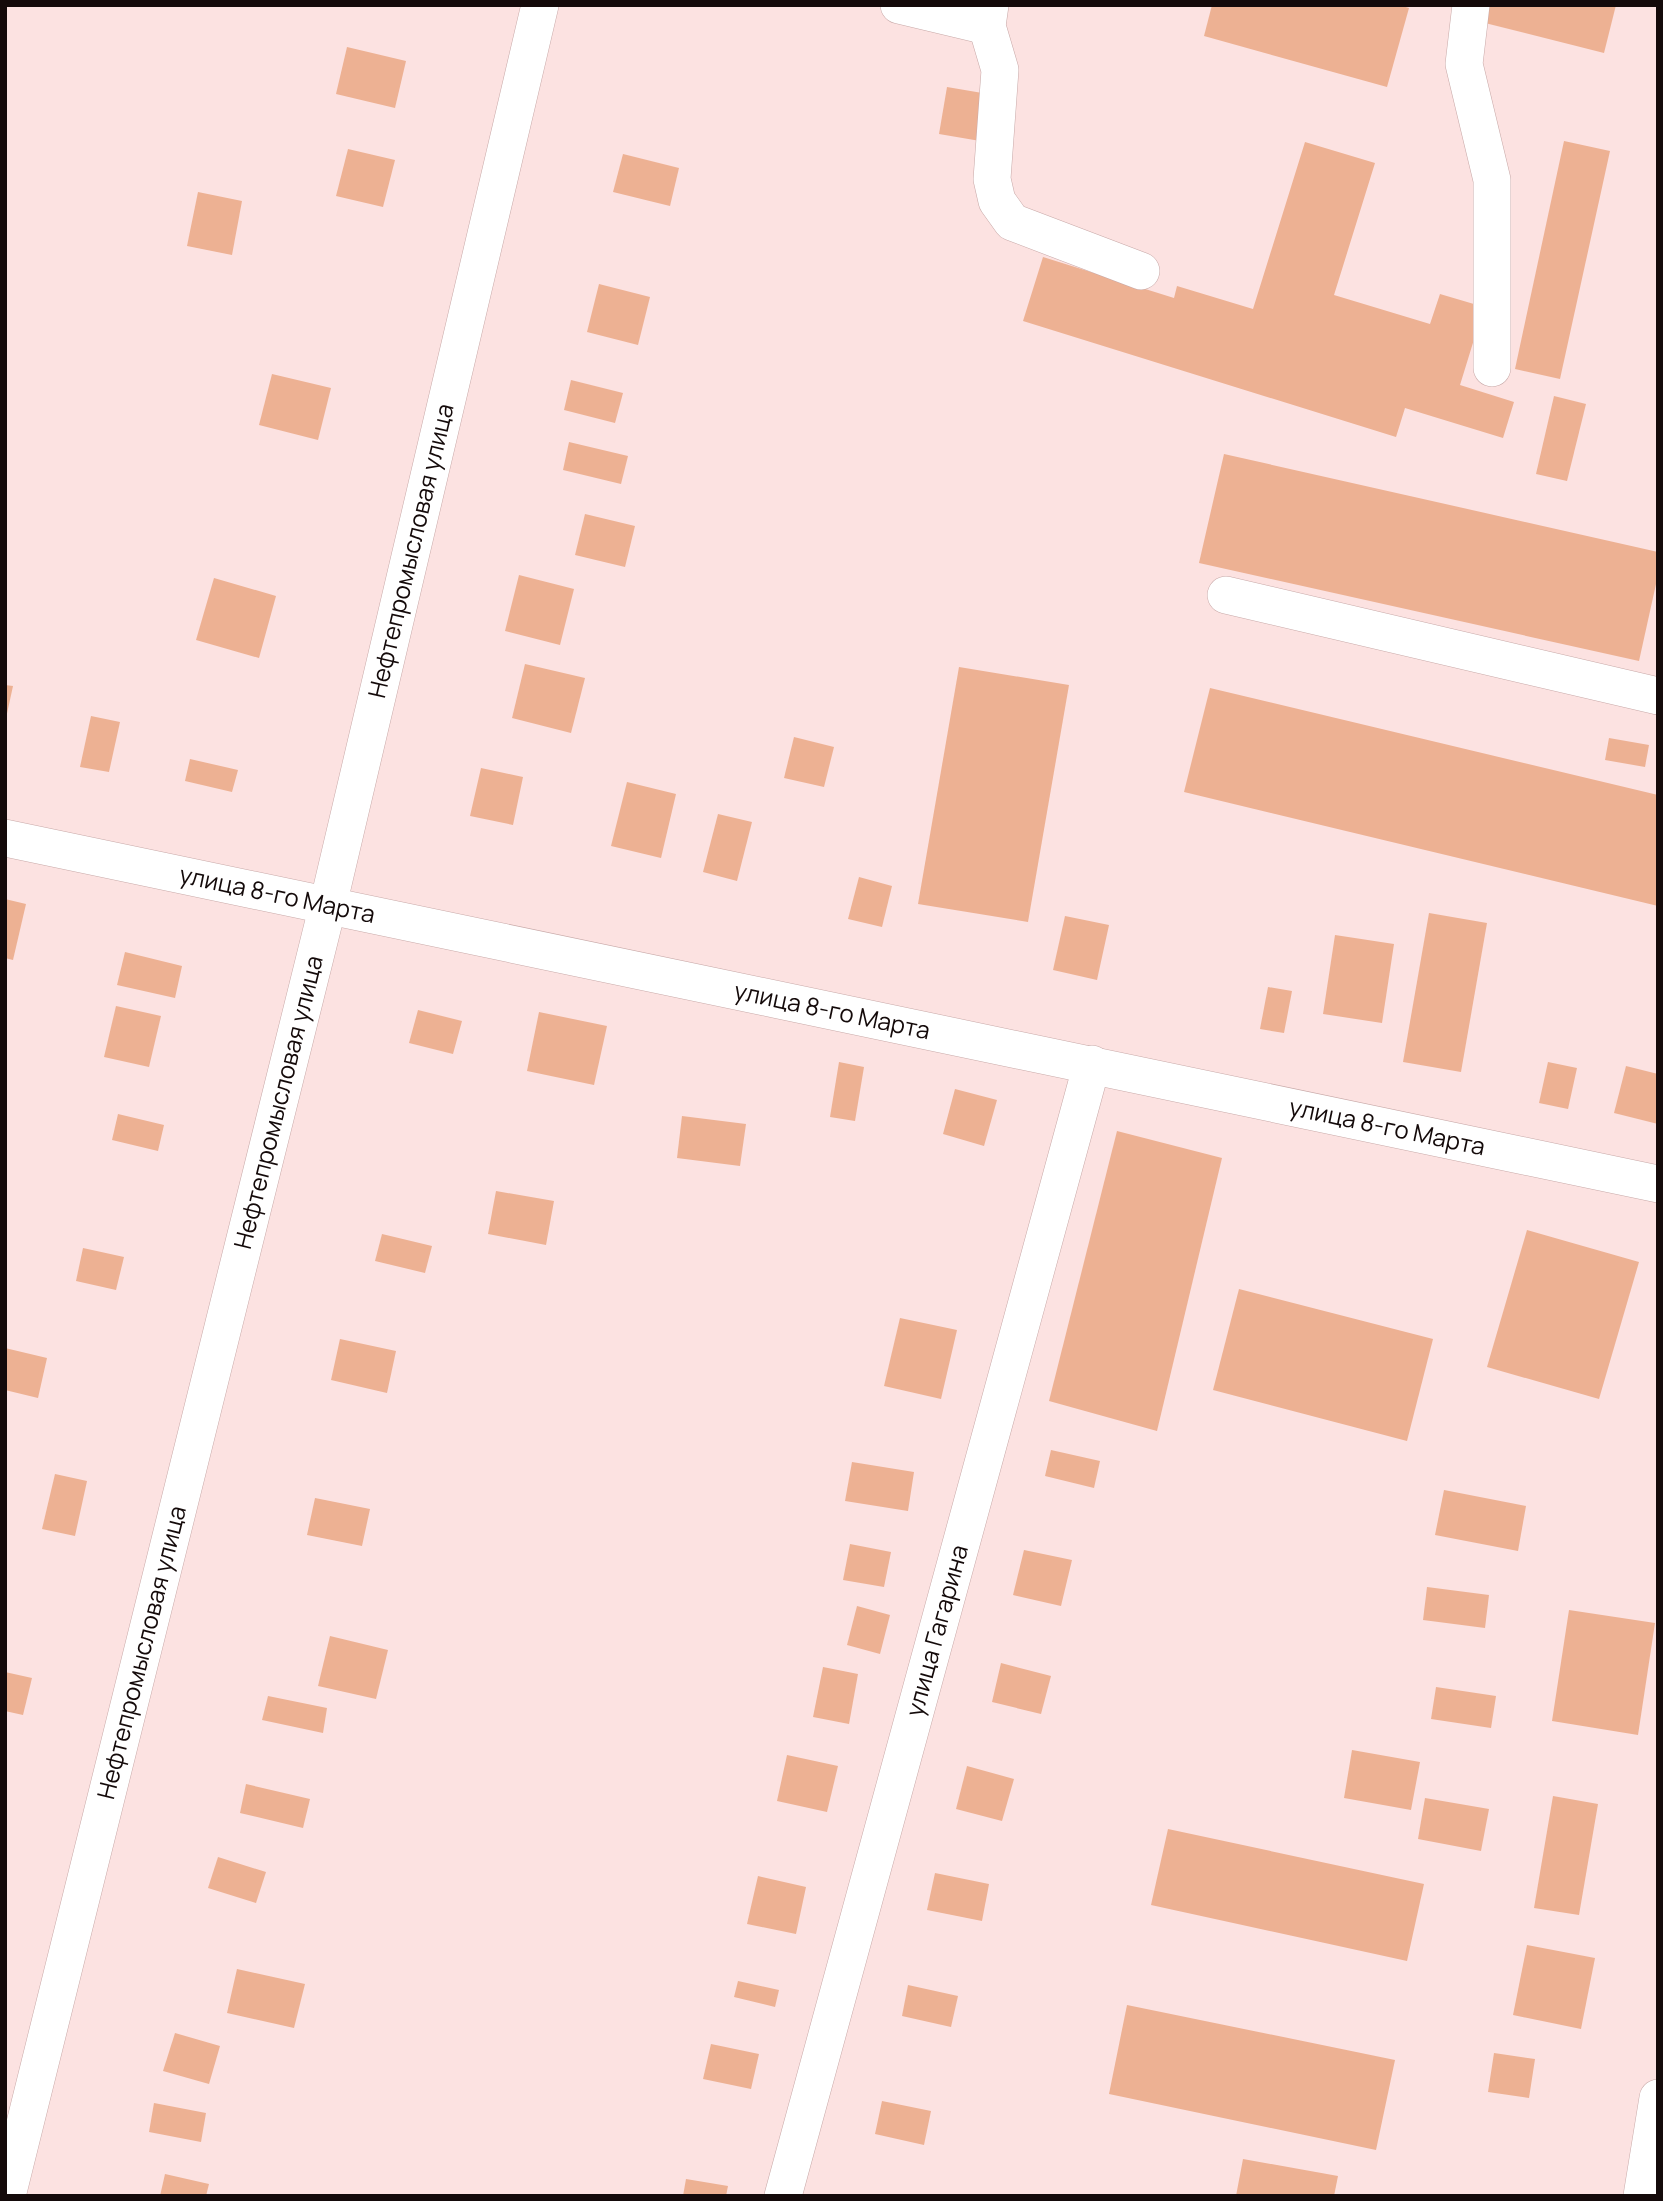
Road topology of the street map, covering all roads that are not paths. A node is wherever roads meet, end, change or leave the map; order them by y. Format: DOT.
graph roads {
  1 [pos="540,5"];
  2 [pos="899,5"];
  3 [pos="1471,5"];
  4 [pos="989,16"];
  5 [pos="1141,271"];
  6 [pos="1492,368"];
  7 [pos="1226,595"];
  8 [pos="1658,696"];
  9 [pos="5,838"];
  10 [pos="328,905"];
  11 [pos="1092,1064"];
  12 [pos="1658,1184"];
  13 [pos="1658,2098"];
  14 [pos="7,2196"];
  15 [pos="783,2196"];
  16 [pos="1642,2196"];
  1 -- 10 [label="street, Нефтепромысловая улица"];
  2 -- 4 [label="street"];
  3 -- 6 [label="street"];
  4 -- 5 [label="street"];
  7 -- 8 [label="street"];
  9 -- 10 [label="street, улица 8-го Марта"];
  10 -- 11 [label="street, улица 8-го Марта"];
  10 -- 14 [label="street, Нефтепромысловая улица"];
  11 -- 12 [label="street, улица 8-го Марта"];
  11 -- 15 [label="street, улица Гагарина"];
  13 -- 16 [label="street"];
}
